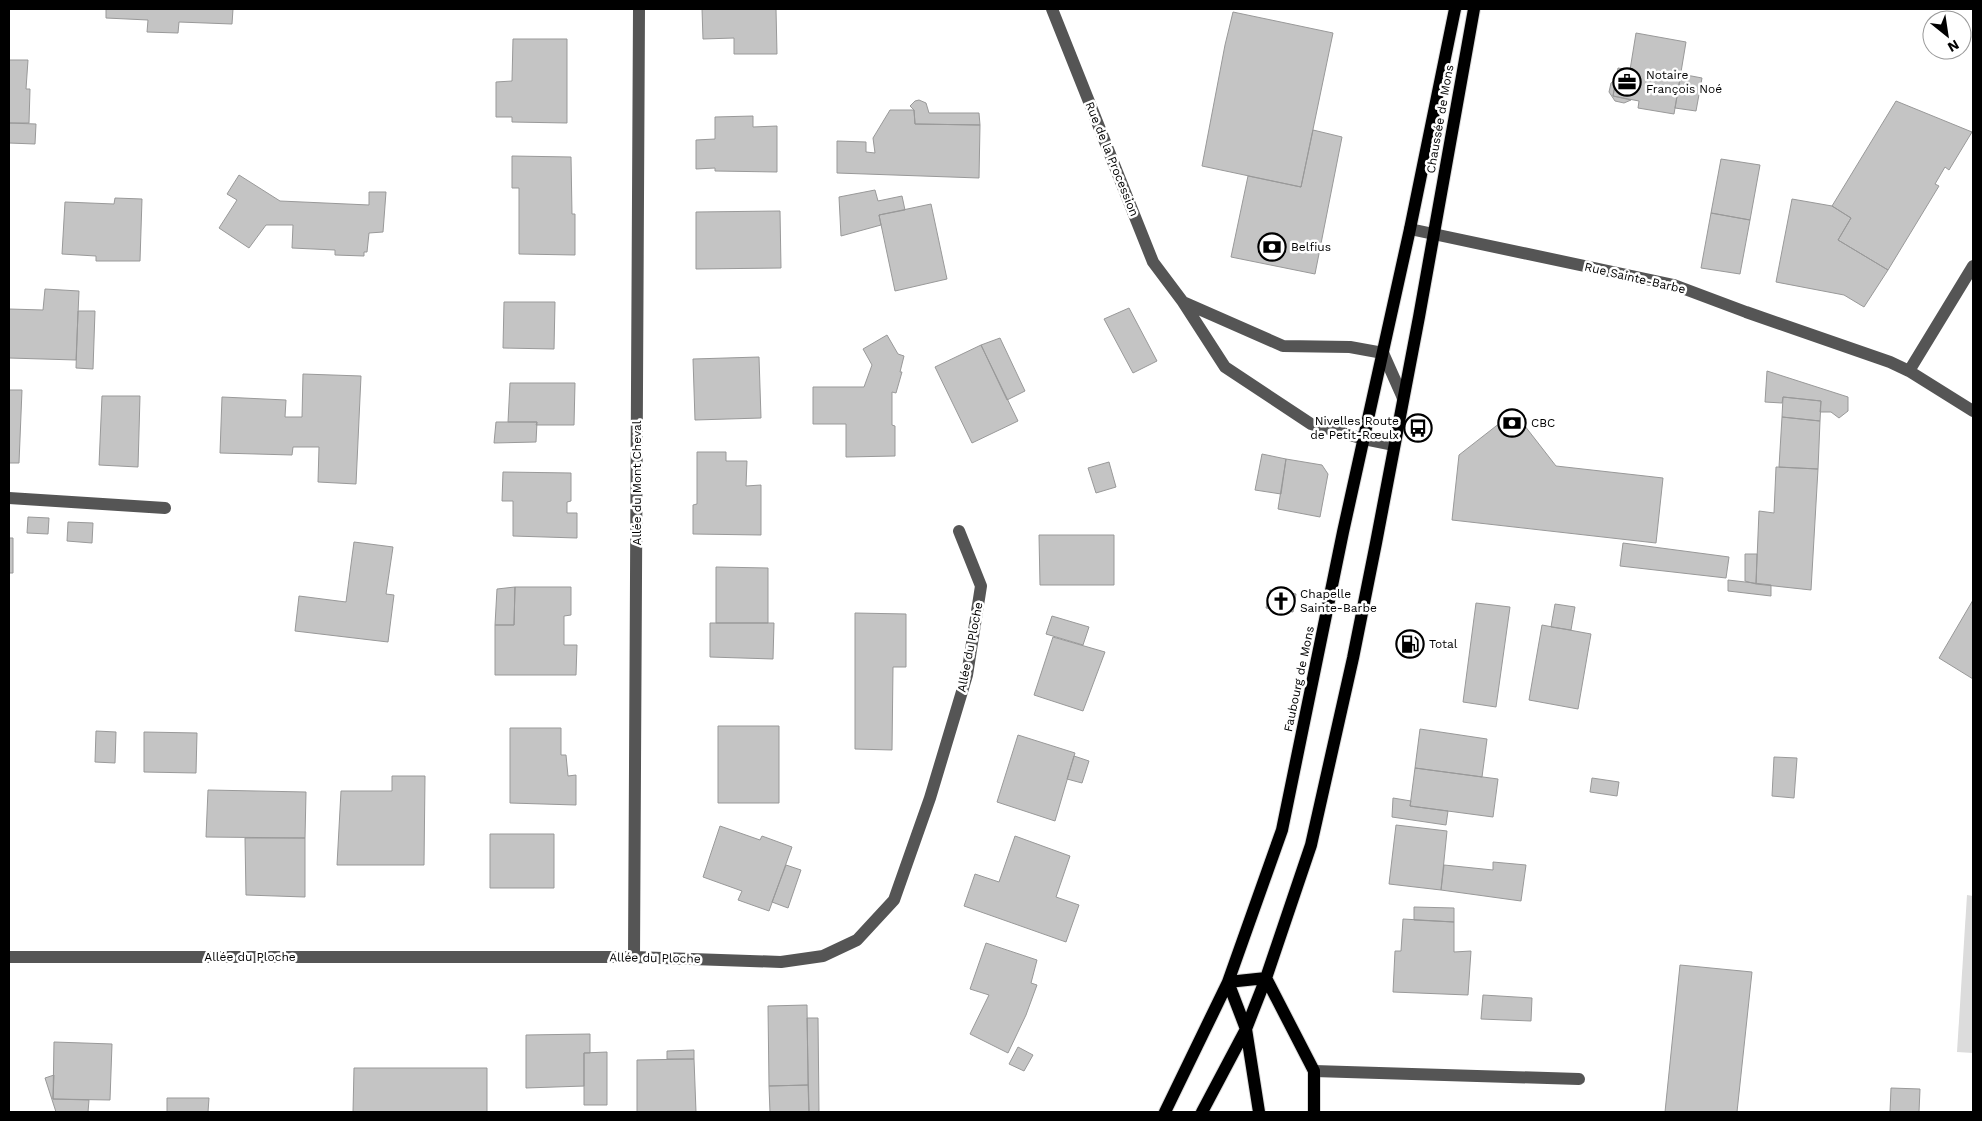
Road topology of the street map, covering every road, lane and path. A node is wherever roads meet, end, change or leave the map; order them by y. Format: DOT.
graph roads {
  1 [pos="639,9"];
  2 [pos="1052,9"];
  3 [pos="1455,9"];
  4 [pos="1474,9"];
  5 [pos="1410,229"];
  6 [pos="1434,233"];
  7 [pos="1973,266"];
  8 [pos="1182,302"];
  9 [pos="1383,353"];
  10 [pos="1909,371"];
  11 [pos="1403,398"];
  12 [pos="1973,411"];
  13 [pos="1364,439"];
  14 [pos="1394,445"];
  15 [pos="9,498"];
  16 [pos="165,508"];
  17 [pos="959,531"];
  18 [pos="9,957"];
  19 [pos="634,957"];
  20 [pos="1266,978"];
  21 [pos="1228,982"];
  22 [pos="1246,1029"];
  23 [pos="1314,1071"];
  24 [pos="1579,1080"];
  25 [pos="1165,1112"];
  26 [pos="1202,1112"];
  27 [pos="1259,1112"];
  28 [pos="1314,1112"];
  1 -- 19 [label="street, Allée du Mont Cheval"];
  2 -- 8 [label="street, Rue de la Procession"];
  3 -- 5 [label="main road, Chaussée de Mons"];
  4 -- 6 [label="main road, Chaussée de Mons"];
  5 -- 6 [label="street, Rue Sainte-Barbe"];
  5 -- 9 [label="main road, Faubourg de Mons"];
  6 -- 10 [label="street, Rue Sainte-Barbe"];
  6 -- 11 [label="main road"];
  7 -- 10 [label="street"];
  8 -- 9 [label="street"];
  8 -- 13 [label="street, Rue de la Procession"];
  9 -- 11 [label="street"];
  9 -- 13 [label="main road, Faubourg de Mons"];
  10 -- 12 [label="street, Rue Sainte-Barbe"];
  11 -- 14 [label="main road"];
  13 -- 14 [label="street, Rue de la Procession"];
  13 -- 21 [label="main road, Faubourg de Mons"];
  14 -- 20 [label="main road"];
  15 -- 16 [label="street"];
  17 -- 19 [label="street, Allée du Ploche"];
  18 -- 19 [label="street, Allée du Ploche"];
  20 -- 21 [label="main road"];
  20 -- 22 [label="main road"];
  20 -- 23 [label="main road"];
  21 -- 22 [label="main road"];
  21 -- 25 [label="main road, Faubourg de Mons"];
  22 -- 26 [label="main road"];
  22 -- 27 [label="main road"];
  23 -- 24 [label="street"];
  23 -- 28 [label="main road"];
}
